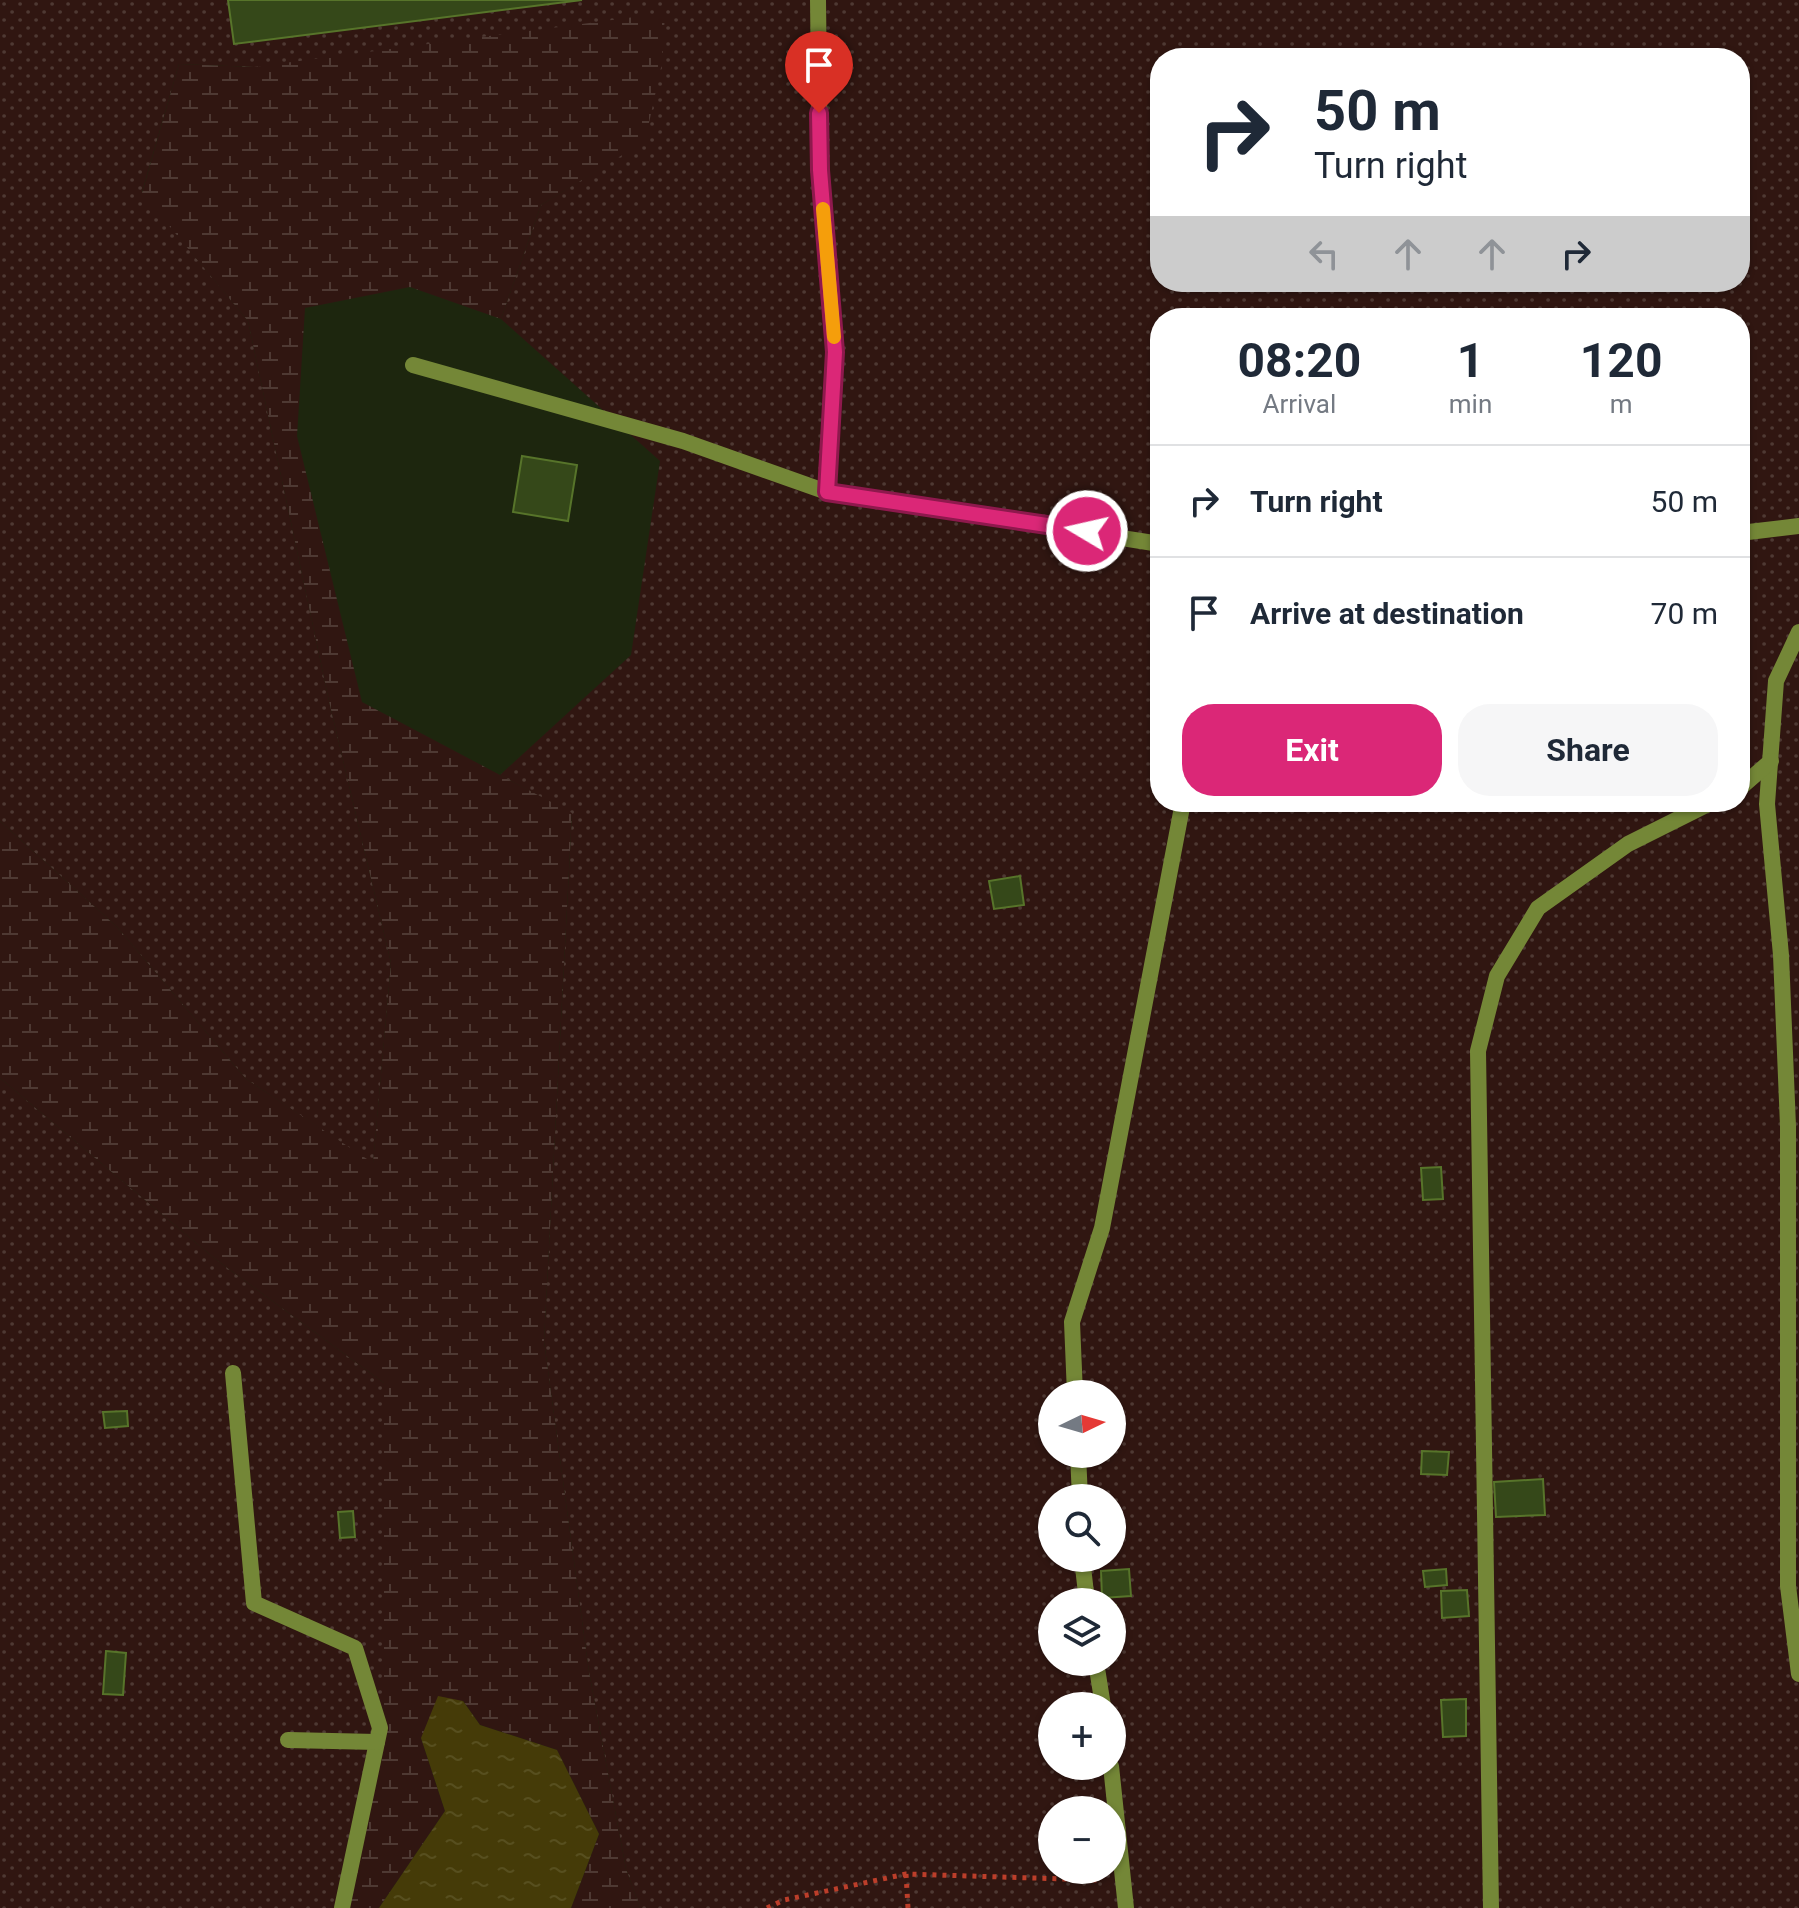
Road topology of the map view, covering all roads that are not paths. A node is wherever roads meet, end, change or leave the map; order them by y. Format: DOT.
graph roads {
  1 [pos="818,0"];
  2 [pos="413,365"];
  3 [pos="827,492"];
  4 [pos="1799,526"];
  5 [pos="1750,532"];
  6 [pos="1150,542"];
  7 [pos="1799,632"];
  8 [pos="1771,761"];
  9 [pos="1750,779"];
  10 [pos="1181,812"];
  11 [pos="1692,812"];
  12 [pos="233,1373"];
  13 [pos="1074,1380"];
  14 [pos="1799,1674"];
  15 [pos="288,1740"];
  16 [pos="377,1742"];
  17 [pos="1112,1780"];
  18 [pos="342,1908"];
  19 [pos="1126,1908"];
  20 [pos="1491,1908"];
  1 -- 3 [label="street"];
  2 -- 3 [label="street"];
  3 -- 6 [label="street"];
  4 -- 5 [label="street"];
  7 -- 8 [label="street"];
  8 -- 9 [label="street"];
  8 -- 14 [label="street"];
  10 -- 13 [label="street"];
  11 -- 20 [label="street"];
  12 -- 16 [label="street"];
  15 -- 16 [label="street"];
  16 -- 18 [label="street"];
  17 -- 19 [label="street"];
}
